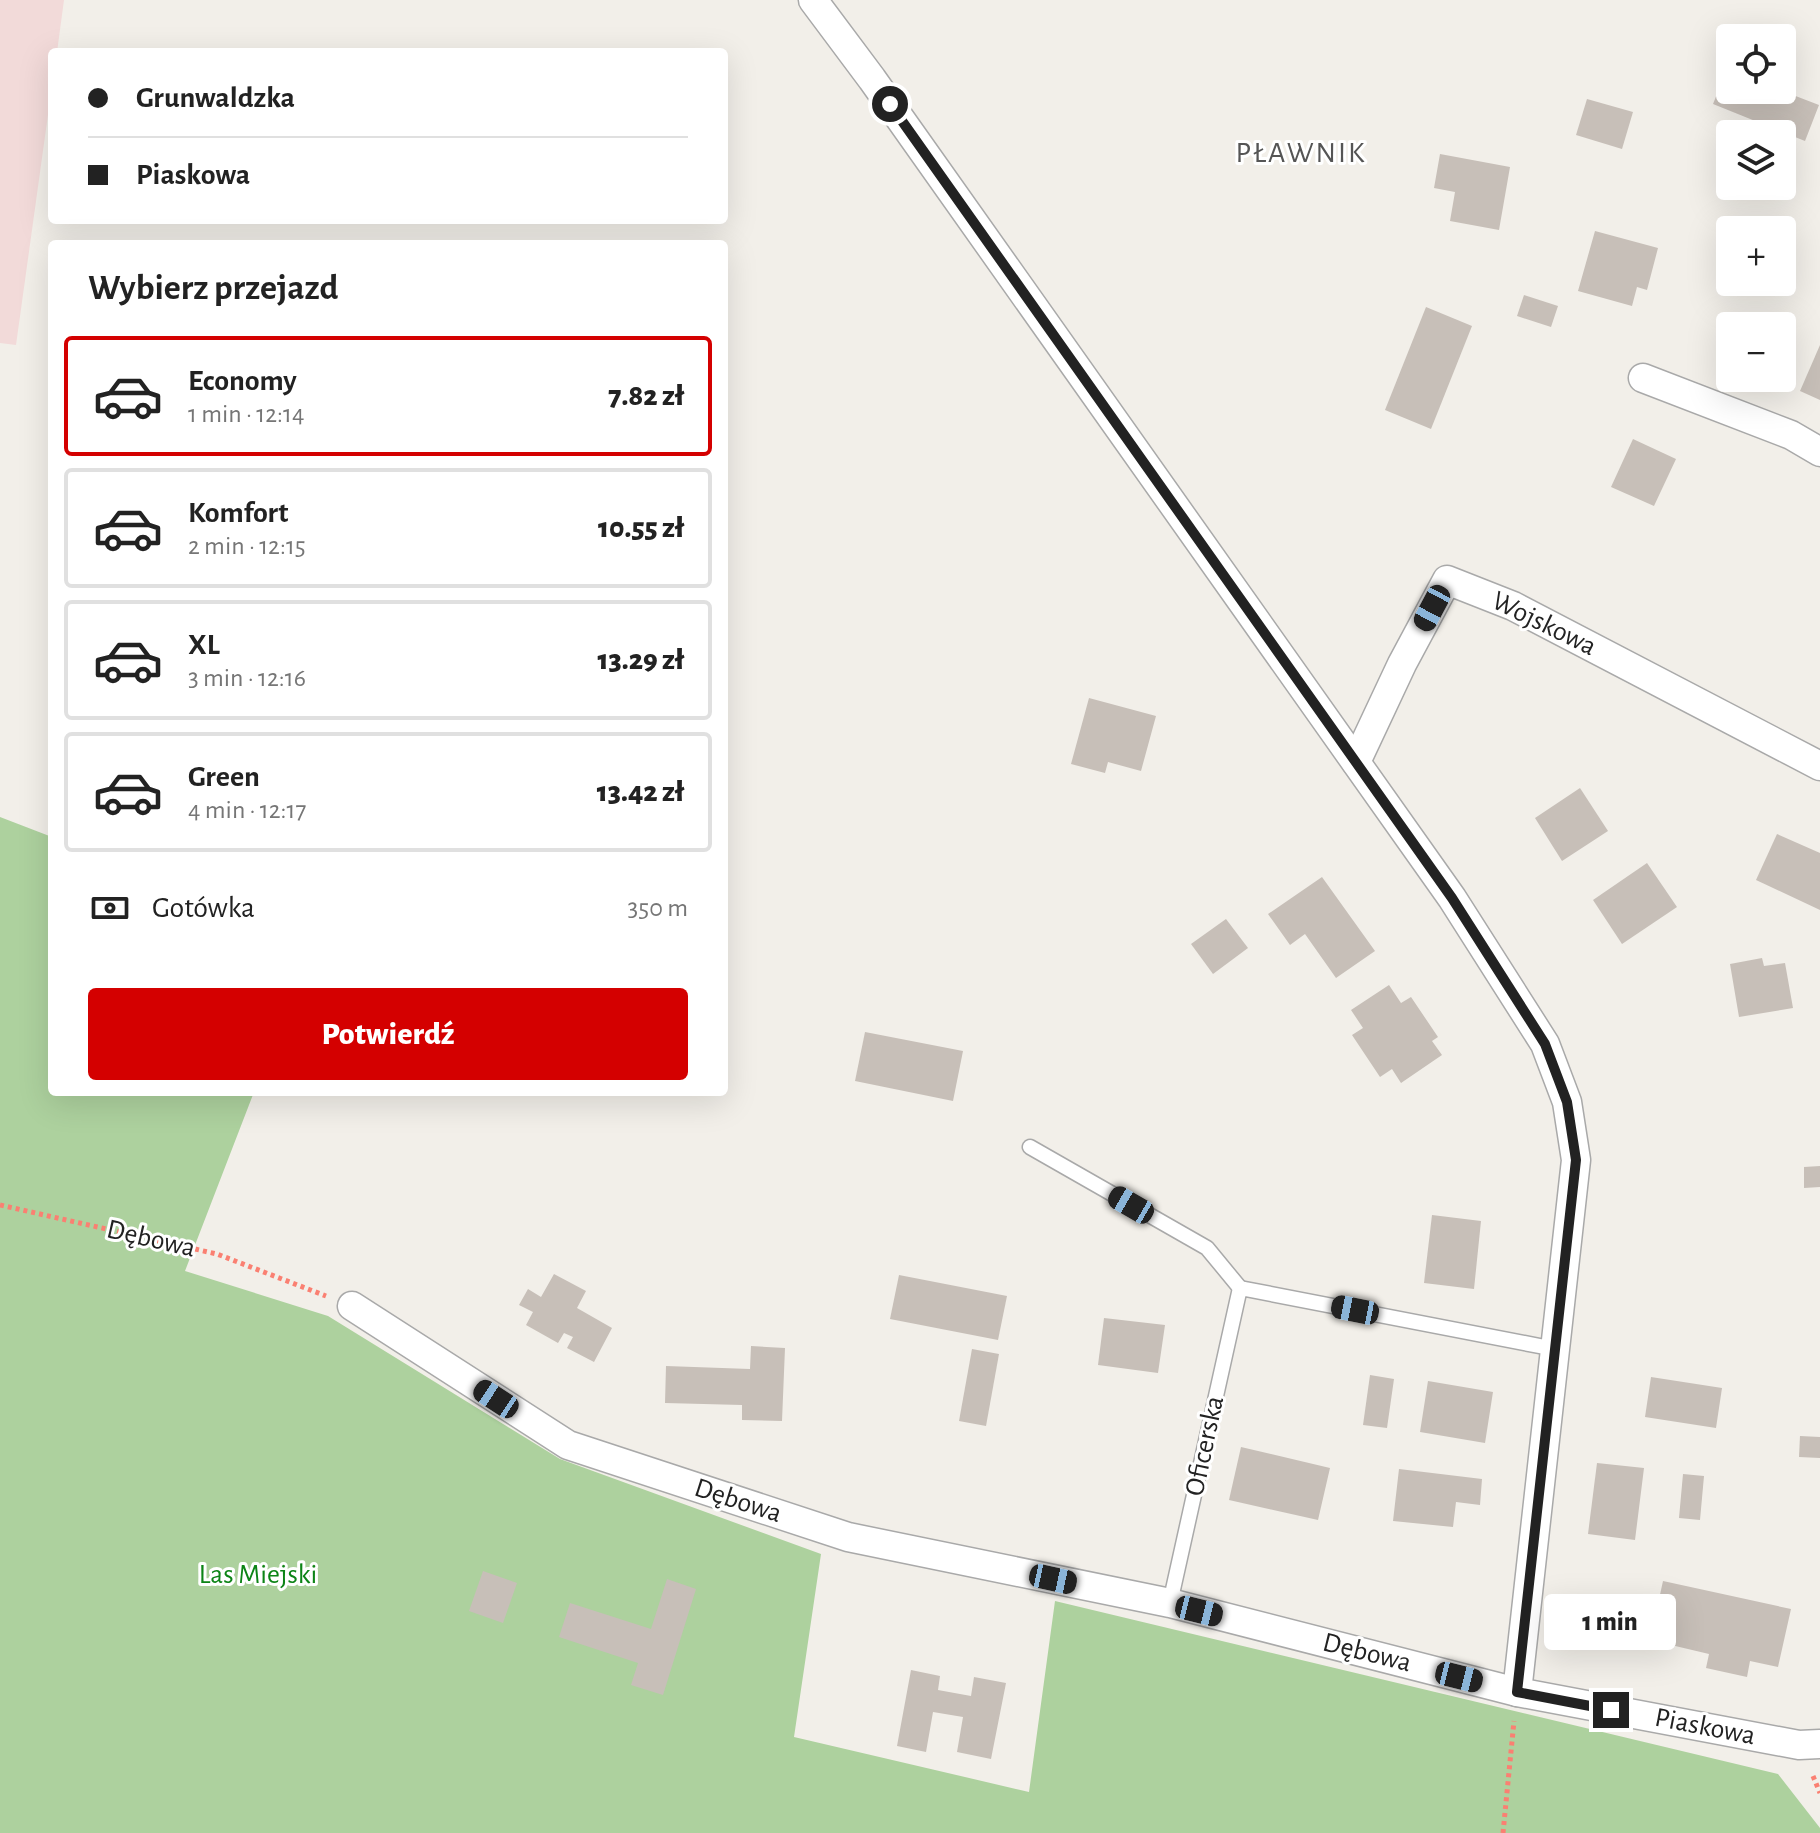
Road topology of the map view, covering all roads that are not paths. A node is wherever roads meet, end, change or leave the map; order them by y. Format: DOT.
graph roads {
  1 [pos="813,0"];
  2 [pos="1643,378"];
  3 [pos="1820,452"];
  4 [pos="1356,762"];
  5 [pos="1820,766"];
  6 [pos="1030,1147"];
  7 [pos="1240,1288"];
  8 [pos="352,1306"];
  9 [pos="1555,1349"];
  10 [pos="1170,1603"];
  11 [pos="1517,1692"];
  12 [pos="1810,1744"];
  1 -- 4 [label="street"];
  2 -- 3 [label="street"];
  4 -- 5 [label="street, Wojskowa"];
  4 -- 9 [label="street"];
  6 -- 7 [label="lane"];
  7 -- 9 [label="lane"];
  7 -- 10 [label="lane, Oficerska"];
  8 -- 10 [label="street, Dębowa"];
  9 -- 11 [label="street"];
  10 -- 11 [label="street, Dębowa"];
  11 -- 12 [label="street, Piaskowa"];
}
